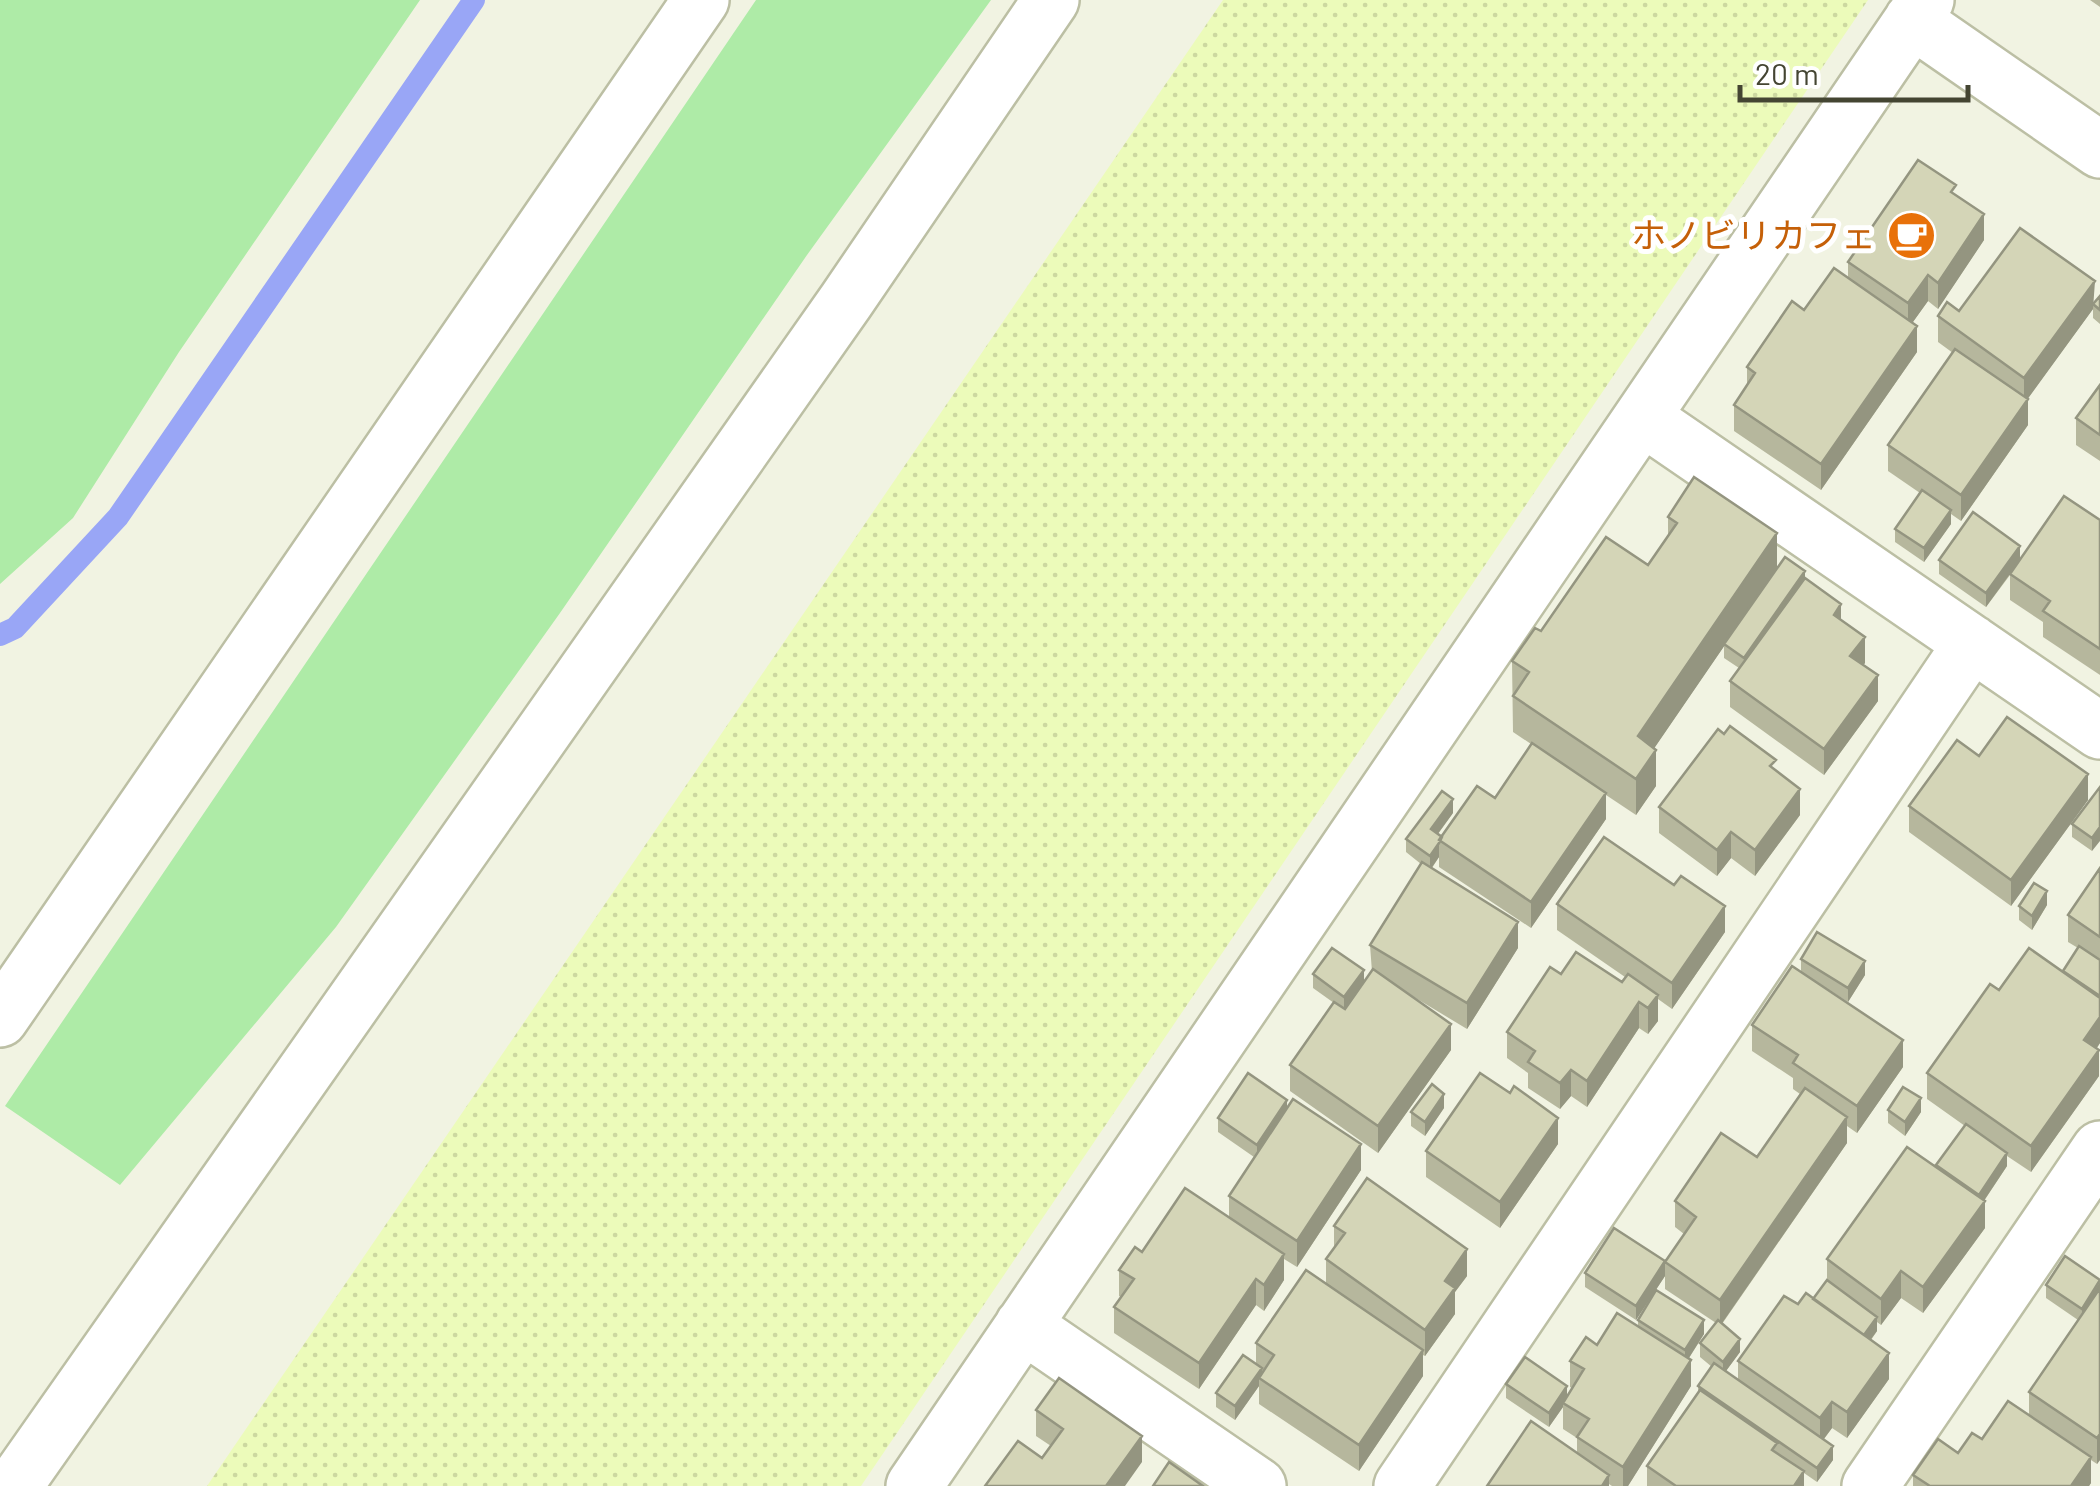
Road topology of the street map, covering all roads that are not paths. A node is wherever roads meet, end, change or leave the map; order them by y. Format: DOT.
graph roads {
  1 [pos="701,0"];
  2 [pos="1050,0"];
  3 [pos="1919,10"];
  4 [pos="2100,150"];
  5 [pos="1642,418"];
  6 [pos="1972,643"];
  7 [pos="2100,731"];
  8 [pos="0,1019"];
  9 [pos="2100,1149"];
  10 [pos="1024,1325"];
  11 [pos="14,1486"];
  12 [pos="914,1486"];
  13 [pos="1258,1486"];
  14 [pos="1402,1486"];
  15 [pos="1870,1486"];
  1 -- 8 [label="street"];
  2 -- 11 [label="street"];
  3 -- 4 [label="street"];
  3 -- 5 [label="street"];
  5 -- 6 [label="street"];
  5 -- 10 [label="street"];
  6 -- 7 [label="street"];
  6 -- 14 [label="street"];
  9 -- 15 [label="street"];
  10 -- 12 [label="street"];
  10 -- 13 [label="street"];
}
